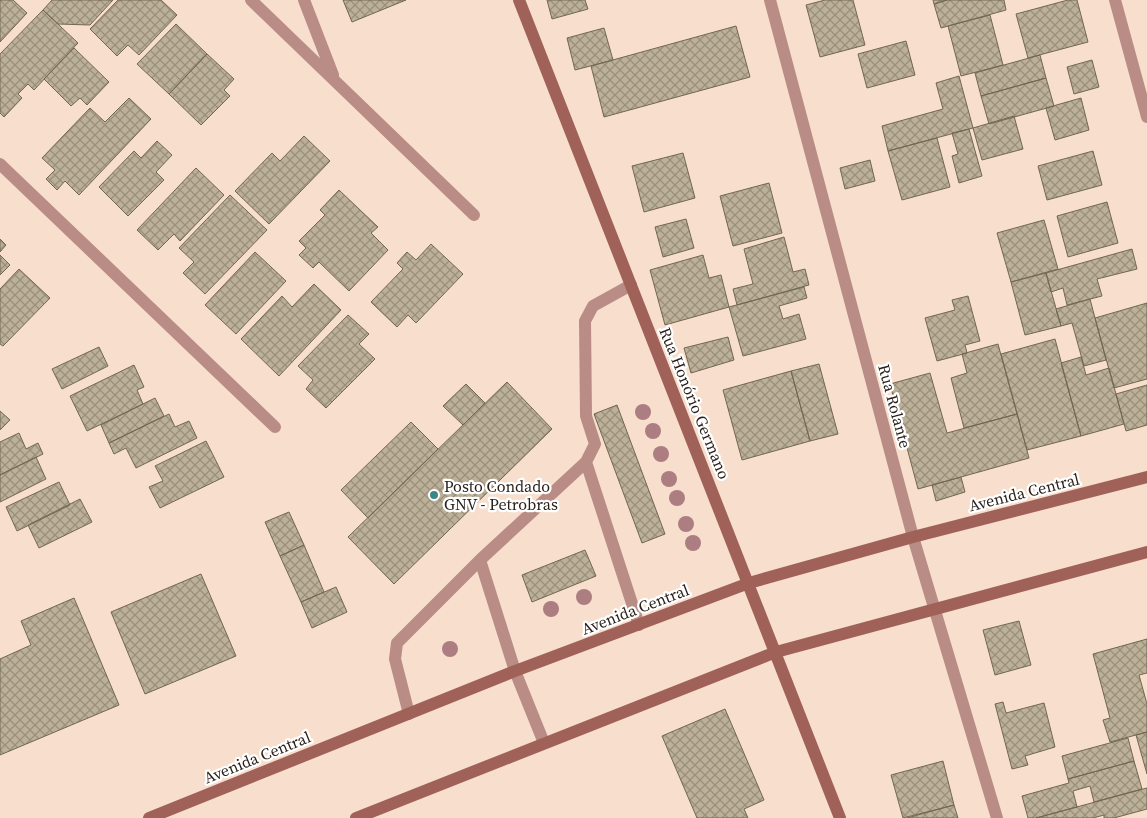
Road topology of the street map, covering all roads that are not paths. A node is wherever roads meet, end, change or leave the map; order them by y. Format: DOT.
graph roads {
  1 [pos="251,0"];
  2 [pos="304,0"];
  3 [pos="519,0"];
  4 [pos="770,0"];
  5 [pos="1115,0"];
  6 [pos="335,80"];
  7 [pos="1147,117"];
  8 [pos="0,164"];
  9 [pos="474,215"];
  10 [pos="632,285"];
  11 [pos="276,427"];
  12 [pos="586,462"];
  13 [pos="1147,477"];
  14 [pos="913,537"];
  15 [pos="1147,552"];
  16 [pos="480,560"];
  17 [pos="749,584"];
  18 [pos="934,609"];
  19 [pos="639,625"];
  20 [pos="776,652"];
  21 [pos="515,671"];
  22 [pos="409,714"];
  23 [pos="544,743"];
  24 [pos="149,818"];
  25 [pos="356,818"];
  26 [pos="840,818"];
  27 [pos="997,818"];
  1 -- 6 [label="street"];
  2 -- 6 [label="street"];
  3 -- 10 [label="main road, Rua Honório Germano"];
  4 -- 14 [label="street, Rua Rolante"];
  5 -- 7 [label="street"];
  6 -- 9 [label="street"];
  8 -- 11 [label="street"];
  10 -- 12 [label="street"];
  10 -- 17 [label="main road, Rua Honório Germano"];
  12 -- 16 [label="street"];
  12 -- 19 [label="street"];
  13 -- 14 [label="main road, Avenida Central"];
  14 -- 17 [label="main road, Avenida Central"];
  14 -- 18 [label="street, Rua Rolante"];
  15 -- 18 [label="main road"];
  16 -- 21 [label="street"];
  16 -- 22 [label="street"];
  17 -- 19 [label="main road, Avenida Central"];
  17 -- 20 [label="main road, Rua Honório Germano"];
  18 -- 20 [label="main road"];
  18 -- 27 [label="street, Rua Rolante"];
  19 -- 21 [label="main road, Avenida Central"];
  20 -- 23 [label="main road"];
  20 -- 26 [label="main road, Rua Honório Germano"];
  21 -- 22 [label="main road, Avenida Central"];
  21 -- 23 [label="street"];
  22 -- 24 [label="main road, Avenida Central"];
  23 -- 25 [label="main road"];
}
